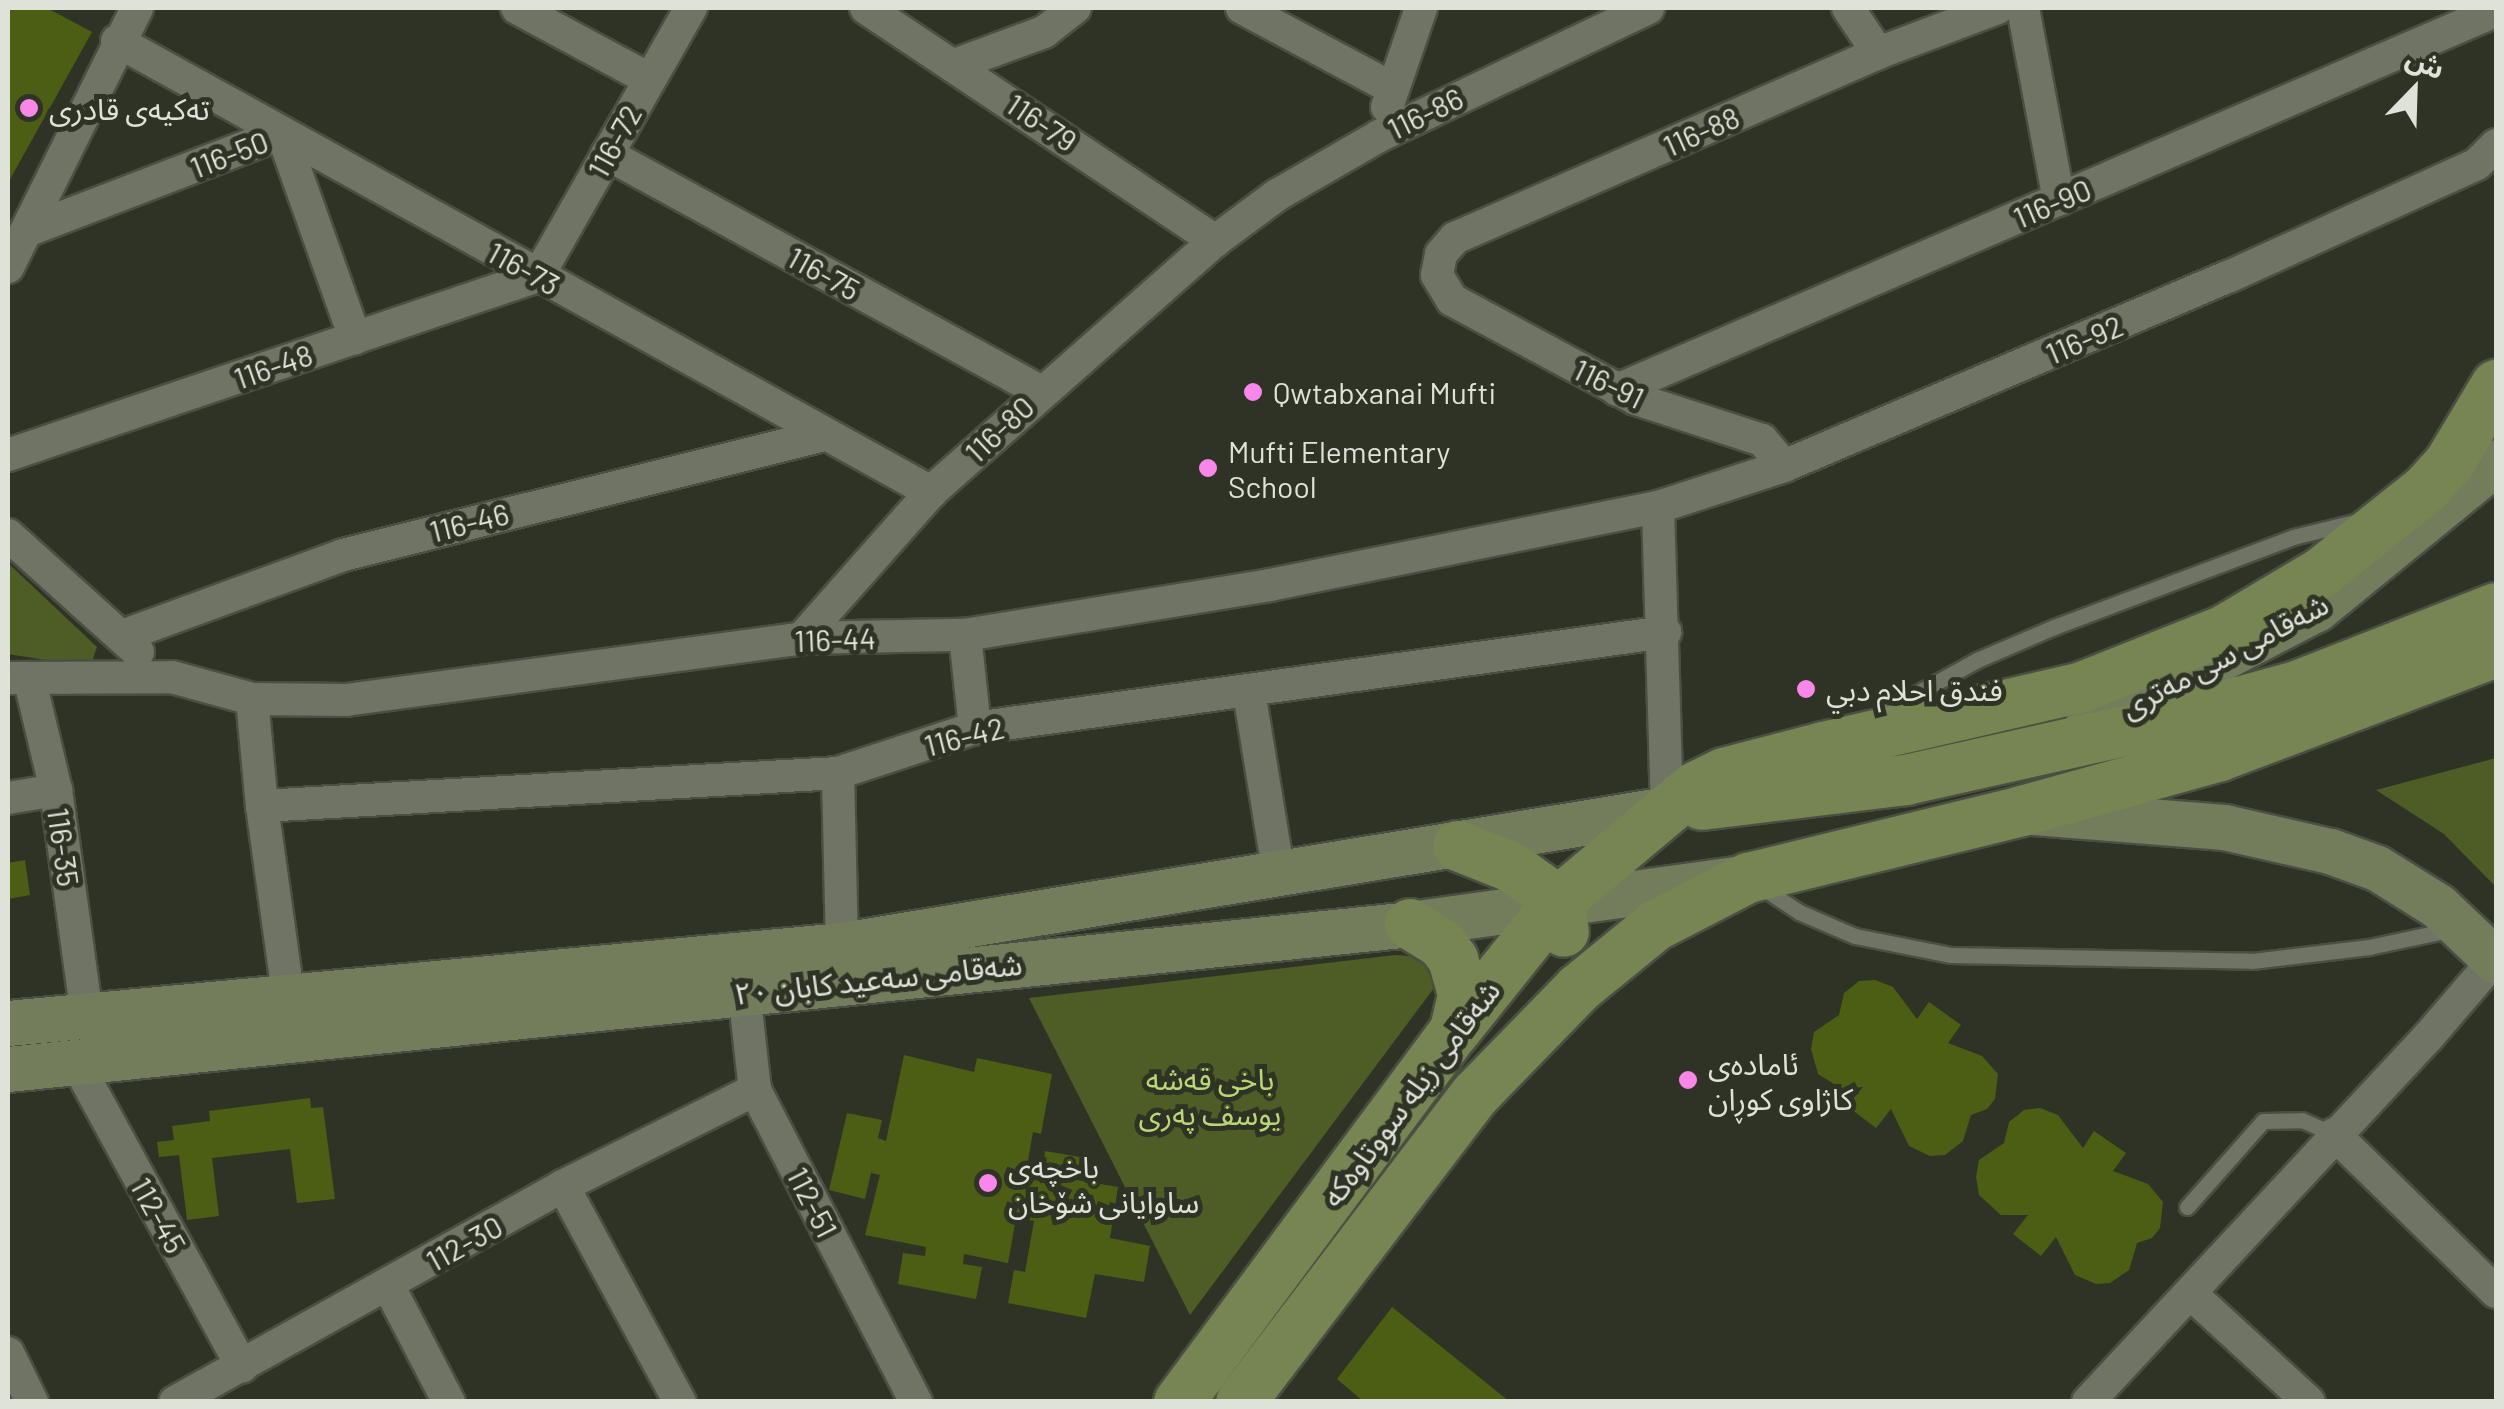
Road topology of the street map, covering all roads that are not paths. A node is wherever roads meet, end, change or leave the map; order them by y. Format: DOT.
graph roads {
  1 [pos="137,8"];
  2 [pos="517,8"];
  3 [pos="691,8"];
  4 [pos="866,8"];
  5 [pos="1075,8"];
  6 [pos="1242,8"];
  7 [pos="1421,8"];
  8 [pos="1648,8"];
  9 [pos="1848,8"];
  10 [pos="1998,8"];
  11 [pos="2023,8"];
  12 [pos="2488,21"];
  13 [pos="118,41"];
  14 [pos="1878,53"];
  15 [pos="957,64"];
  16 [pos="650,78"];
  17 [pos="1392,88"];
  18 [pos="282,134"];
  19 [pos="1379,136"];
  20 [pos="2496,144"];
  21 [pos="608,154"];
  22 [pos="2058,200"];
  23 [pos="29,230"];
  24 [pos="1215,241"];
  25 [pos="8,267"];
  26 [pos="538,276"];
  27 [pos="1440,285"];
  28 [pos="355,338"];
  29 [pos="2496,385"];
  30 [pos="1618,390"];
  31 [pos="1040,392"];
  32 [pos="824,435"];
  33 [pos="8,455"];
  34 [pos="2496,462"];
  35 [pos="1784,466"];
  36 [pos="931,492"];
  37 [pos="1658,508"];
  38 [pos="2392,518"];
  39 [pos="8,535"];
  40 [pos="2496,608"];
  41 [pos="1665,632"];
  42 [pos="965,635"];
  43 [pos="122,636"];
  44 [pos="802,638"];
  45 [pos="2496,652"];
  46 [pos="172,678"];
  47 [pos="19,679"];
  48 [pos="1249,692"];
  49 [pos="252,699"];
  50 [pos="975,728"];
  51 [pos="1824,746"];
  52 [pos="2032,755"];
  53 [pos="838,773"];
  54 [pos="56,790"];
  55 [pos="8,798"];
  56 [pos="262,806"];
  57 [pos="1667,809"];
  58 [pos="2022,811"];
  59 [pos="1458,846"];
  60 [pos="1278,876"];
  61 [pos="1748,878"];
  62 [pos="1559,902"];
  63 [pos="1410,924"];
  64 [pos="2464,926"];
  65 [pos="842,945"];
  66 [pos="2496,960"];
  67 [pos="627,985"];
  68 [pos="744,991"];
  69 [pos="288,994"];
  70 [pos="87,1015"];
  71 [pos="8,1023"];
  72 [pos="1455,1031"];
  73 [pos="76,1062"];
  74 [pos="8,1069"];
  75 [pos="755,1090"];
  76 [pos="1476,1094"];
  77 [pos="2334,1134"];
  78 [pos="563,1186"];
  79 [pos="2186,1207"];
  80 [pos="388,1285"];
  81 [pos="2496,1292"];
  82 [pos="2190,1293"];
  83 [pos="1229,1335"];
  84 [pos="8,1352"];
  85 [pos="242,1367"];
  86 [pos="1255,1383"];
  87 [pos="32,1402"];
  88 [pos="176,1402"];
  89 [pos="449,1402"];
  90 [pos="680,1402"];
  91 [pos="916,1402"];
  92 [pos="1178,1402"];
  93 [pos="2088,1402"];
  94 [pos="2309,1402"];
  1 -- 13 [label="street"];
  2 -- 16 [label="street"];
  3 -- 16 [label="street, 116-72"];
  4 -- 15 [label="street, 116-79"];
  5 -- 15 [label="street"];
  6 -- 17 [label="street"];
  7 -- 17 [label="street"];
  8 -- 19 [label="street, 116-86"];
  9 -- 14 [label="street"];
  10 -- 14 [label="street, 116-88"];
  11 -- 22 [label="street"];
  12 -- 22 [label="street, 116-90"];
  13 -- 18 [label="street, 116-73"];
  13 -- 23 [label="street"];
  14 -- 27 [label="street, 116-88"];
  15 -- 24 [label="street, 116-79"];
  16 -- 21 [label="street, 116-72"];
  17 -- 19 [label="street"];
  18 -- 23 [label="street, 116-50"];
  18 -- 26 [label="street, 116-73"];
  18 -- 28 [label="street, 116-50"];
  19 -- 24 [label="street, 116-86"];
  20 -- 35 [label="street, 116-92"];
  21 -- 26 [label="street, 116-72"];
  21 -- 31 [label="street, 116-75"];
  22 -- 30 [label="street, 116-90"];
  23 -- 25 [label="street"];
  24 -- 31 [label="street, 116-80"];
  26 -- 28 [label="street, 116-48"];
  26 -- 32 [label="street, 116-73"];
  27 -- 30 [label="street, 116-91"];
  28 -- 33 [label="street, 116-48"];
  29 -- 38 [label="main road, شەقامی زیلە سووتاوەکە"];
  30 -- 35 [label="street, 116-91"];
  31 -- 36 [label="street, 116-80"];
  32 -- 36 [label="street, 116-73"];
  32 -- 43 [label="street, 116-46"];
  34 -- 52 [label="main road, شەقامی سی مەتری"];
  35 -- 37 [label="street, 116-92"];
  36 -- 44 [label="street, 116-80"];
  37 -- 41 [label="street"];
  37 -- 42 [label="street, 116-44"];
  38 -- 51 [label="lane"];
  38 -- 51 [label="main road, شەقامی زیلە سووتاوەکە"];
  39 -- 43 [label="street"];
  40 -- 52 [label="main road"];
  41 -- 48 [label="street, 116-42"];
  41 -- 57 [label="street"];
  42 -- 44 [label="street, 116-44"];
  42 -- 50 [label="street"];
  43 -- 46 [label="street"];
  44 -- 49 [label="street, 116-44"];
  45 -- 58 [label="main road, شەقامی زیلە سووتاوەکە"];
  46 -- 47 [label="street, 116-44"];
  46 -- 49 [label="street, 116-44"];
  47 -- 54 [label="street, 116-35"];
  48 -- 50 [label="street, 116-42"];
  48 -- 60 [label="street"];
  49 -- 56 [label="street"];
  50 -- 53 [label="street, 116-42"];
  51 -- 57 [label="main road, شەقامی زیلە سووتاوەکە"];
  52 -- 57 [label="main road"];
  53 -- 56 [label="street, 116-42"];
  53 -- 65 [label="street"];
  54 -- 55 [label="street"];
  54 -- 70 [label="street, 116-35"];
  56 -- 69 [label="street"];
  57 -- 59 [label="main road, شەقامی سەعید کابان ٢٠"];
  57 -- 62 [label="main road, شەقامی زیلە سووتاوەکە"];
  58 -- 61 [label="main road, شەقامی زیلە سووتاوەکە"];
  58 -- 64 [label="main road"];
  59 -- 60 [label="main road, شەقامی سەعید کابان ٢٠"];
  59 -- 62 [label="main road"];
  60 -- 65 [label="main road, شەقامی سەعید کابان ٢٠"];
  61 -- 62 [label="main road, شەقامی سەعید کابان ٢٠"];
  61 -- 64 [label="lane"];
  61 -- 76 [label="main road, شەقامی زیلە سووتاوەکە"];
  62 -- 63 [label="main road, شەقامی سەعید کابان ٢٠"];
  62 -- 72 [label="main road, شەقامی زیلە سووتاوەکە"];
  62 -- 76 [label="main road"];
  63 -- 68 [label="main road, شەقامی سەعید کابان ٢٠"];
  63 -- 72 [label="main road"];
  64 -- 66 [label="main road"];
  65 -- 67 [label="main road, شەقامی سەعید کابان ٢٠"];
  66 -- 77 [label="street"];
  67 -- 68 [label="main road, شەقامی سەعید کابان ٢٠"];
  67 -- 69 [label="main road, شەقامی سەعید کابان ٢٠"];
  67 -- 73 [label="main road, شەقامی سەعید کابان ٢٠"];
  68 -- 75 [label="street, 112-51"];
  69 -- 70 [label="main road, شەقامی سەعید کابان ٢٠"];
  70 -- 71 [label="main road, شەقامی سەعید کابان ٢٠"];
  72 -- 83 [label="main road, شەقامی زیلە سووتاوەکە"];
  73 -- 74 [label="main road, شەقامی سەعید کابان ٢٠"];
  73 -- 85 [label="street, 112-45"];
  75 -- 78 [label="street, 112-30"];
  75 -- 91 [label="street, 112-51"];
  76 -- 86 [label="main road, شەقامی زیلە سووتاوەکە"];
  77 -- 79 [label="lane"];
  77 -- 81 [label="street"];
  77 -- 82 [label="street"];
  78 -- 80 [label="street, 112-30"];
  78 -- 90 [label="street"];
  80 -- 85 [label="street, 112-30"];
  80 -- 89 [label="street"];
  82 -- 93 [label="street"];
  82 -- 94 [label="street"];
  83 -- 86 [label="main road"];
  83 -- 92 [label="main road, شەقامی زیلە سووتاوەکە"];
  84 -- 87 [label="street"];
  85 -- 88 [label="street, 112-30"];
}
